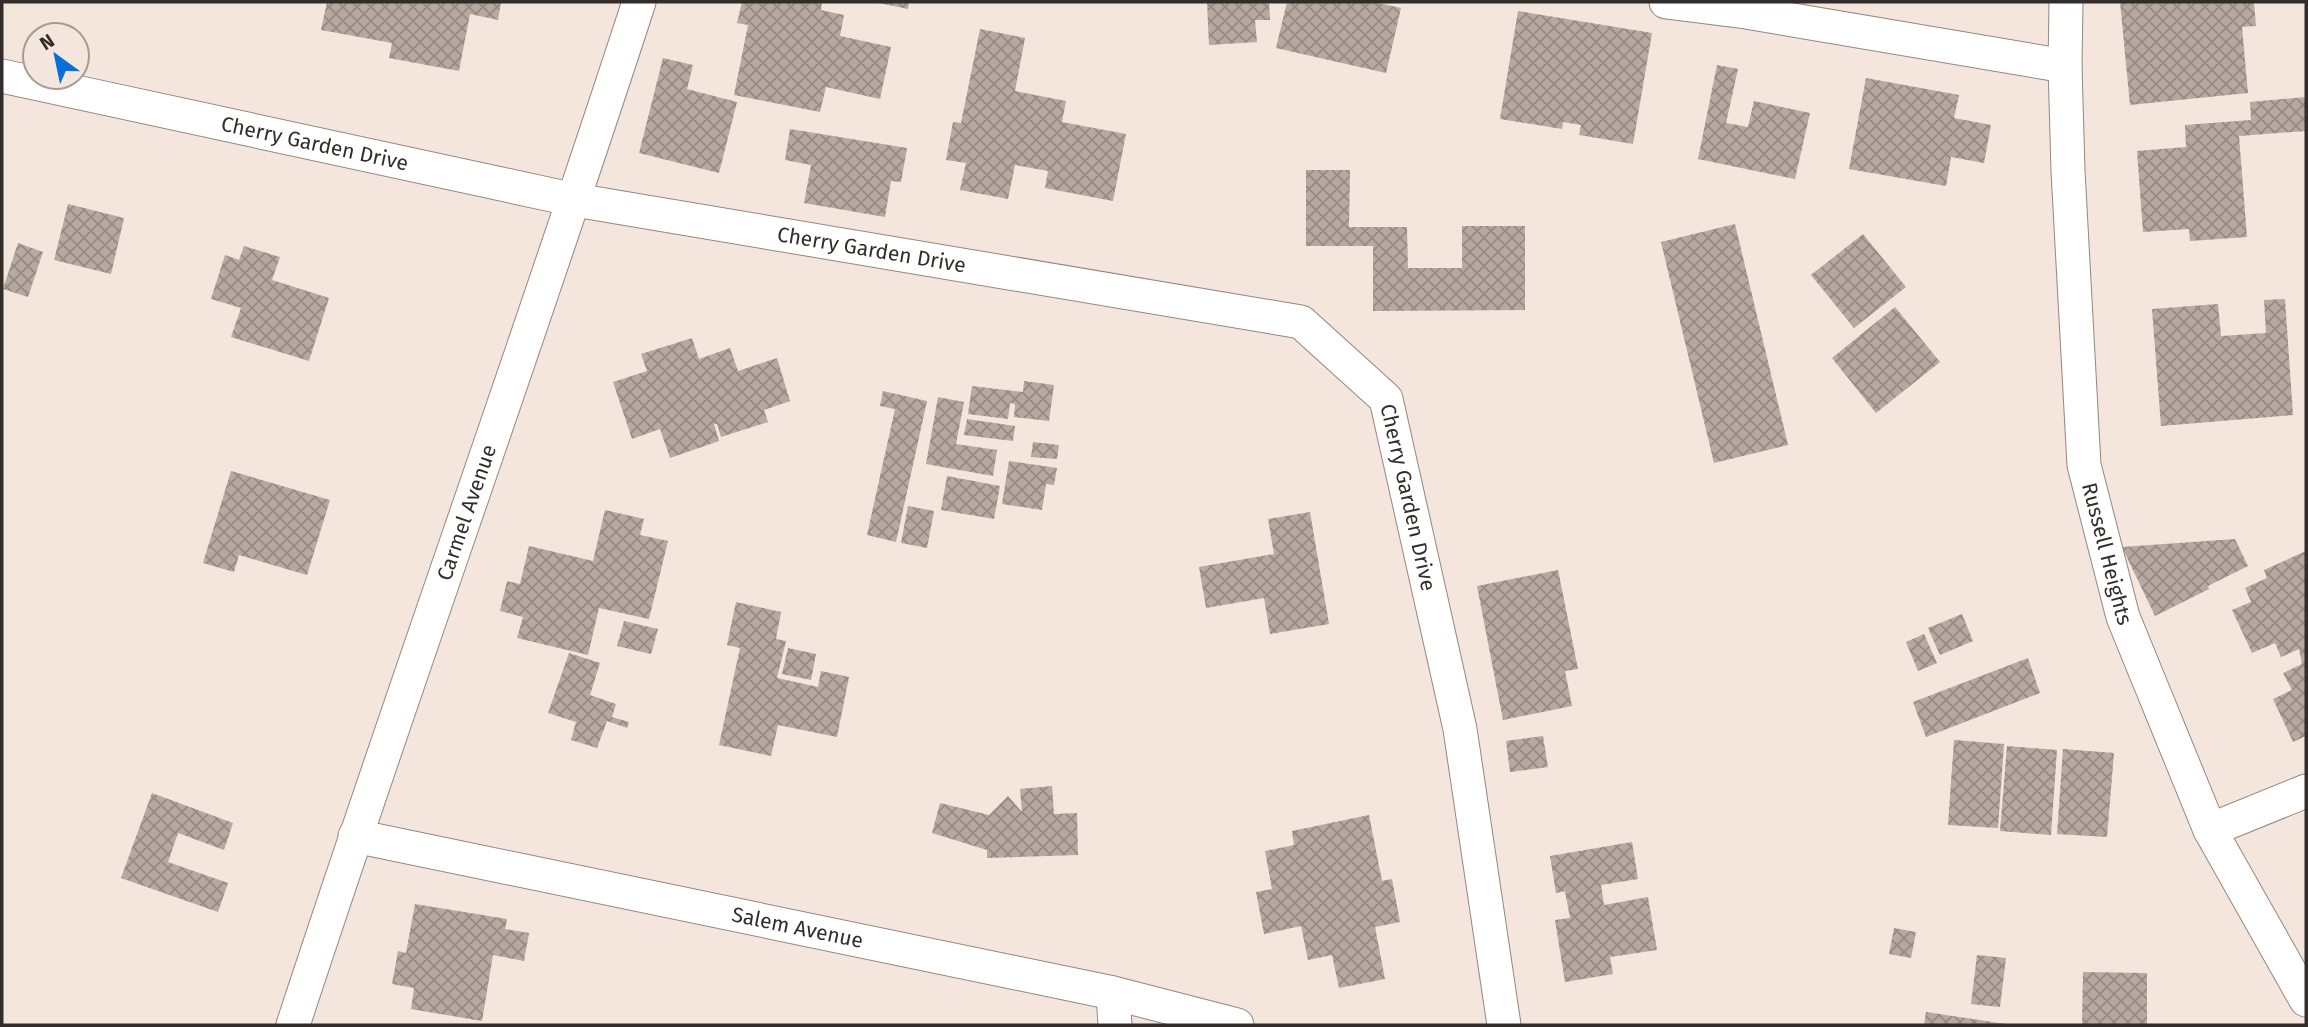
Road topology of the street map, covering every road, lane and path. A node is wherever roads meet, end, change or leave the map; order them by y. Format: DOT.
graph roads {
  1 [pos="639,2"];
  2 [pos="1666,2"];
  3 [pos="2066,2"];
  4 [pos="1745,7"];
  5 [pos="2065,65"];
  6 [pos="2,76"];
  7 [pos="575,200"];
  8 [pos="2306,791"];
  9 [pos="2210,830"];
  10 [pos="355,836"];
  11 [pos="2306,1000"];
  12 [pos="1114,1009"];
  13 [pos="293,1025"];
  14 [pos="1237,1025"];
  15 [pos="1504,1025"];
  1 -- 7 [label="street, Carmel Avenue"];
  2 -- 4 [label="street"];
  3 -- 5 [label="street, Russell Heights"];
  4 -- 5 [label="street"];
  5 -- 9 [label="street, Russell Heights"];
  6 -- 7 [label="street, Cherry Garden Drive"];
  7 -- 10 [label="street, Carmel Avenue"];
  7 -- 15 [label="street, Cherry Garden Drive"];
  8 -- 9 [label="street"];
  9 -- 11 [label="street, Russell Heights"];
  10 -- 12 [label="street, Salem Avenue"];
  10 -- 13 [label="street, Carmel Avenue"];
  12 -- 14 [label="street, Salem Avenue"];
}
